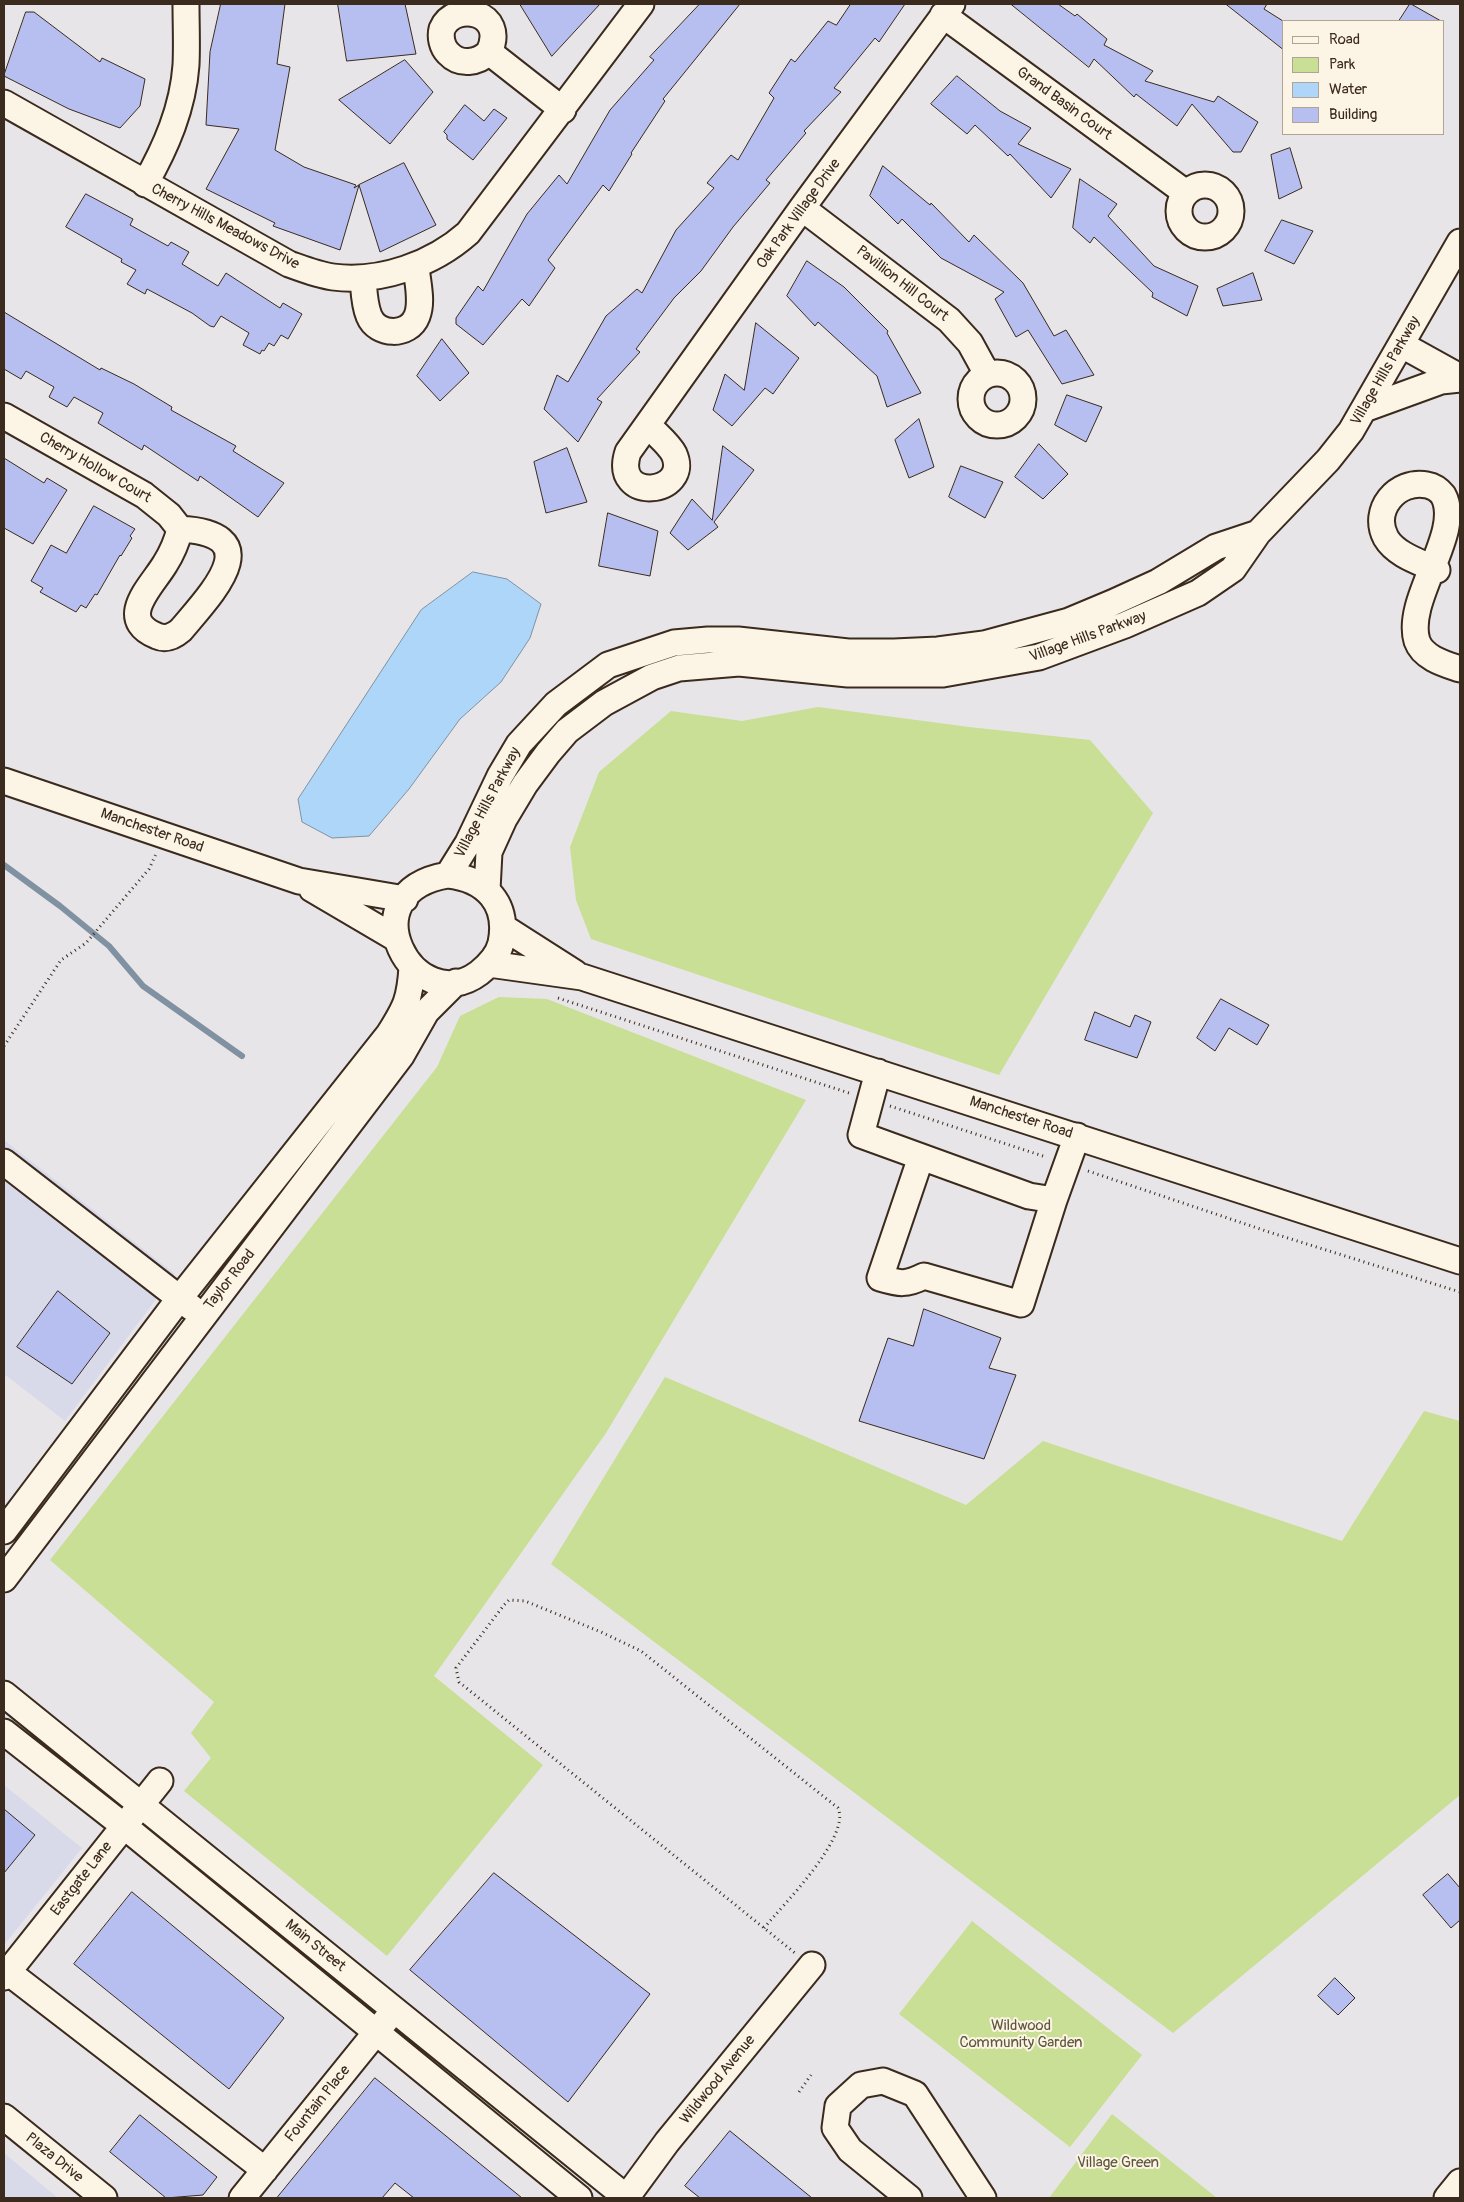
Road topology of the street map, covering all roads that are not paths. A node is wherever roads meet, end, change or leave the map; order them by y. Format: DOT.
graph roads {
  1 [pos="186,4"];
  2 [pos="641,4"];
  3 [pos="947,10"];
  4 [pos="489,52"];
  5 [pos="4,103"];
  6 [pos="563,110"];
  7 [pos="145,184"];
  8 [pos="1186,193"];
  9 [pos="802,208"];
  10 [pos="1460,242"];
  11 [pos="416,266"];
  12 [pos="363,278"];
  13 [pos="1406,338"];
  14 [pos="1460,359"];
  15 [pos="987,374"];
  16 [pos="1460,378"];
  17 [pos="1364,409"];
  18 [pos="4,416"];
  19 [pos="648,425"];
  20 [pos="180,529"];
  21 [pos="1437,570"];
  22 [pos="740,652"];
  23 [pos="1460,669"];
  24 [pos="4,781"];
  25 [pos="448,875"];
  26 [pos="300,881"];
  27 [pos="487,890"];
  28 [pos="405,899"];
  29 [pos="502,927"];
  30 [pos="397,938"];
  31 [pos="489,964"];
  32 [pos="412,967"];
  33 [pos="582,977"];
  34 [pos="456,982"];
  35 [pos="878,1072"];
  36 [pos="1077,1136"];
  37 [pos="920,1157"];
  38 [pos="4,1162"];
  39 [pos="1054,1200"];
  40 [pos="1460,1261"];
  41 [pos="179,1299"];
  42 [pos="202,1315"];
  43 [pos="4,1531"];
  44 [pos="4,1579"];
  45 [pos="4,1694"];
  46 [pos="4,1732"];
  47 [pos="160,1781"];
  48 [pos="140,1805"];
  49 [pos="124,1826"];
  50 [pos="805,1960"];
  51 [pos="6,1975"];
  52 [pos="394,2010"];
  53 [pos="376,2032"];
  54 [pos="4,2117"];
  55 [pos="264,2170"];
  56 [pos="1460,2182"];
  57 [pos="104,2198"];
  58 [pos="242,2198"];
  59 [pos="579,2198"];
  60 [pos="626,2198"];
  61 [pos="909,2198"];
  62 [pos="983,2198"];
  63 [pos="1447,2198"];
  1 -- 7 [label="street"];
  2 -- 6 [label="street, Cherry Hills Meadows Drive"];
  3 -- 8 [label="street, Grand Basin Court"];
  3 -- 9 [label="street, Oak Park Village Drive"];
  4 -- 6 [label="street"];
  5 -- 7 [label="street, Cherry Hills Meadows Drive"];
  6 -- 11 [label="street, Cherry Hills Meadows Drive"];
  7 -- 12 [label="street, Cherry Hills Meadows Drive"];
  9 -- 15 [label="street, Pavillion Hill Court"];
  9 -- 19 [label="street, Oak Park Village Drive"];
  10 -- 13 [label="street, Village Hills Parkway"];
  11 -- 12 [label="street, Cherry Hills Meadows Drive"];
  11 -- 12 [label="street"];
  13 -- 14 [label="street"];
  13 -- 16 [label="street"];
  13 -- 17 [label="street, Village Hills Parkway"];
  16 -- 17 [label="street"];
  17 -- 22 [label="street, Village Hills Parkway"];
  18 -- 20 [label="street, Cherry Hollow Court"];
  21 -- 23 [label="street"];
  22 -- 25 [label="street, Village Hills Parkway"];
  22 -- 27 [label="street, Village Hills Parkway"];
  24 -- 26 [label="street, Manchester Road"];
  25 -- 27 [label="street"];
  25 -- 28 [label="street"];
  26 -- 28 [label="street, Manchester Road"];
  26 -- 30 [label="street, Manchester Road"];
  27 -- 29 [label="street"];
  28 -- 30 [label="street"];
  29 -- 31 [label="street"];
  29 -- 33 [label="street, Manchester Road"];
  30 -- 32 [label="street"];
  31 -- 33 [label="street, Manchester Road"];
  31 -- 34 [label="street"];
  32 -- 34 [label="street"];
  32 -- 41 [label="street, Taylor Road"];
  33 -- 35 [label="street, Manchester Road"];
  34 -- 42 [label="street, Taylor Road"];
  35 -- 36 [label="street, Manchester Road"];
  35 -- 37 [label="street"];
  36 -- 39 [label="street"];
  36 -- 40 [label="street, Manchester Road"];
  37 -- 39 [label="street"];
  37 -- 39 [label="street"];
  38 -- 41 [label="street"];
  41 -- 42 [label="street"];
  41 -- 43 [label="street, Taylor Road"];
  42 -- 44 [label="street, Taylor Road"];
  45 -- 48 [label="street, Main Street"];
  46 -- 49 [label="street, Main Street"];
  47 -- 48 [label="street, Eastgate Lane"];
  48 -- 49 [label="street, Eastgate Lane"];
  48 -- 52 [label="street, Main Street"];
  49 -- 51 [label="street, Eastgate Lane"];
  49 -- 53 [label="street, Main Street"];
  50 -- 60 [label="street, Wildwood Avenue"];
  51 -- 55 [label="street"];
  52 -- 53 [label="street, Fountain Place"];
  52 -- 60 [label="street, Main Street"];
  53 -- 55 [label="street, Fountain Place"];
  53 -- 59 [label="street, Main Street"];
  54 -- 57 [label="street, Plaza Drive"];
  55 -- 58 [label="street, Fountain Place"];
  56 -- 63 [label="street"];
  61 -- 62 [label="street"];
}
